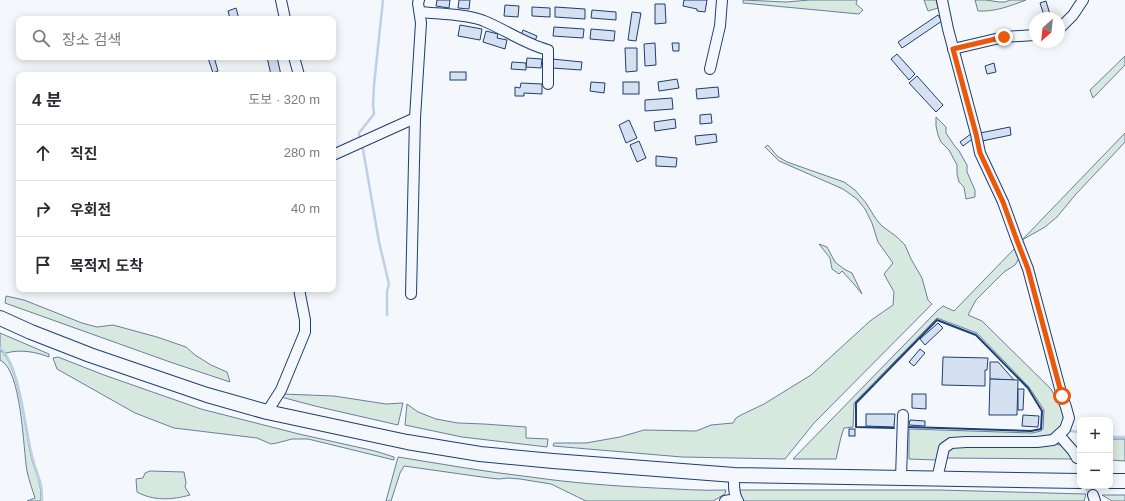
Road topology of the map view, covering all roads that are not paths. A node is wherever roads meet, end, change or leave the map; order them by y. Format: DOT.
graph roads {
  1 [pos="281,0"];
  2 [pos="419,0"];
  3 [pos="722,0"];
  4 [pos="942,0"];
  5 [pos="1083,0"];
  6 [pos="420,12"];
  7 [pos="284,16"];
  8 [pos="1065,23"];
  9 [pos="1029,35"];
  10 [pos="953,49"];
  11 [pos="295,60"];
  12 [pos="710,69"];
  13 [pos="298,72"];
  14 [pos="548,84"];
  15 [pos="415,118"];
  16 [pos="336,155"];
  17 [pos="300,292"];
  18 [pos="412,294"];
  19 [pos="0,318"];
  20 [pos="267,412"];
  21 [pos="903,415"];
  22 [pos="1059,434"];
  23 [pos="1077,458"];
  24 [pos="734,475"];
  25 [pos="902,478"];
  26 [pos="937,479"];
  27 [pos="1077,481"];
  28 [pos="1113,481"];
  29 [pos="1125,481"];
  30 [pos="737,500"];
  31 [pos="725,501"];
  1 -- 7 [label="street"];
  2 -- 6 [label="street"];
  3 -- 12 [label="street"];
  4 -- 10 [label="street"];
  5 -- 8 [label="street"];
  6 -- 14 [label="street"];
  6 -- 15 [label="street"];
  9 -- 10 [label="street"];
  10 -- 22 [label="street"];
  11 -- 13 [label="street"];
  15 -- 16 [label="street"];
  15 -- 18 [label="street"];
  17 -- 20 [label="street"];
  19 -- 20 [label="highway"];
  20 -- 24 [label="highway"];
  21 -- 25 [label="street"];
  22 -- 23 [label="street"];
  22 -- 26 [label="street"];
  24 -- 25 [label="highway"];
  24 -- 30 [label="street"];
  25 -- 26 [label="highway"];
  26 -- 27 [label="highway"];
  28 -- 29 [label="highway"];
  30 -- 31 [label="street"];
}
